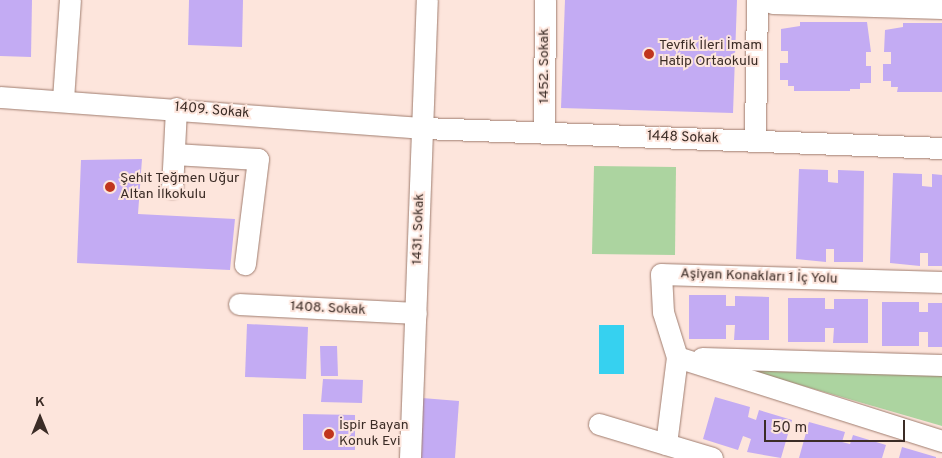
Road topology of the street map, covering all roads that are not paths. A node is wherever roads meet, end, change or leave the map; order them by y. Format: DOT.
graph roads {
  1 [pos="70,0"];
  2 [pos="427,0"];
  3 [pos="546,0"];
  4 [pos="768,1"];
  5 [pos="942,8"];
  6 [pos="0,97"];
  7 [pos="63,99"];
  8 [pos="176,108"];
  9 [pos="424,128"];
  10 [pos="544,132"];
  11 [pos="755,140"];
  12 [pos="942,148"];
  13 [pos="174,154"];
  14 [pos="172,188"];
  15 [pos="246,264"];
  16 [pos="942,282"];
  17 [pos="239,304"];
  18 [pos="416,313"];
  19 [pos="677,357"];
  20 [pos="942,365"];
  21 [pos="599,424"];
  22 [pos="942,441"];
  23 [pos="666,444"];
  24 [pos="410,458"];
  25 [pos="712,458"];
  1 -- 7 [label="street"];
  2 -- 9 [label="street, 1431. Sokak"];
  3 -- 10 [label="street, 1452. Sokak"];
  4 -- 5 [label="street"];
  4 -- 11 [label="street"];
  6 -- 7 [label="street, 1409. Sokak"];
  7 -- 8 [label="street, 1409. Sokak"];
  8 -- 9 [label="street, 1409. Sokak"];
  8 -- 13 [label="street"];
  9 -- 10 [label="street, 1448 Sokak"];
  9 -- 18 [label="street, 1431. Sokak"];
  10 -- 11 [label="street, 1448 Sokak"];
  11 -- 12 [label="street, 1448 Sokak"];
  13 -- 14 [label="street"];
  13 -- 15 [label="street"];
  16 -- 19 [label="street, Aşiyan Konakları 1 İç Yolu"];
  17 -- 18 [label="street, 1408. Sokak"];
  18 -- 24 [label="street, 1431. Sokak"];
  19 -- 20 [label="street"];
  19 -- 22 [label="street"];
  19 -- 23 [label="street, Aşiyan Konakları 1 İç Yolu"];
  21 -- 23 [label="street"];
  23 -- 25 [label="street"];
}
